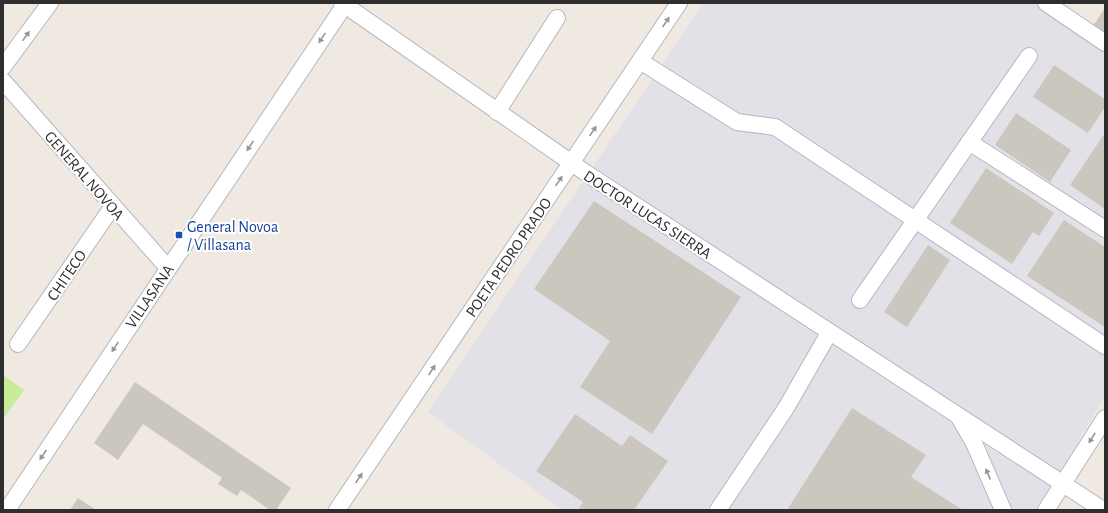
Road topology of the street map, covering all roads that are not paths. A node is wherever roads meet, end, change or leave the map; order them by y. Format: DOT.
graph roads {
  1 [pos="50,3"];
  2 [pos="679,3"];
  3 [pos="1046,3"];
  4 [pos="344,4"];
  5 [pos="1063,8"];
  6 [pos="558,18"];
  7 [pos="1105,43"];
  8 [pos="1029,56"];
  9 [pos="640,61"];
  10 [pos="3,67"];
  11 [pos="3,81"];
  12 [pos="497,112"];
  13 [pos="969,142"];
  14 [pos="572,163"];
  15 [pos="113,206"];
  16 [pos="915,219"];
  17 [pos="1105,230"];
  18 [pos="168,268"];
  19 [pos="860,300"];
  20 [pos="829,333"];
  21 [pos="18,344"];
  22 [pos="1105,346"];
  23 [pos="960,418"];
  24 [pos="1105,418"];
  25 [pos="1062,485"];
  26 [pos="6,510"];
  27 [pos="337,510"];
  28 [pos="718,510"];
  29 [pos="1003,510"];
  30 [pos="1046,510"];
  31 [pos="1103,510"];
  10 -- 1 [label="street, one-way"];
  9 -- 2 [label="street, POETA PEDRO PRADO, one-way"];
  3 -- 5 [label="street"];
  4 -- 12 [label="street, DOCTOR LUCAS SIERRA"];
  4 -- 18 [label="street, VILLASANA, one-way"];
  5 -- 7 [label="street"];
  6 -- 12 [label="street"];
  8 -- 13 [label="street"];
  14 -- 9 [label="street, POETA PEDRO PRADO, one-way"];
  9 -- 16 [label="street"];
  11 -- 15 [label="street, GENERAL NOVOA"];
  12 -- 14 [label="street, DOCTOR LUCAS SIERRA"];
  13 -- 16 [label="street"];
  13 -- 17 [label="street"];
  14 -- 20 [label="street, DOCTOR LUCAS SIERRA"];
  27 -- 14 [label="street, POETA PEDRO PRADO, one-way"];
  15 -- 18 [label="street, GENERAL NOVOA"];
  15 -- 21 [label="street, CHITECO"];
  16 -- 19 [label="street"];
  16 -- 22 [label="street"];
  18 -- 26 [label="street, VILLASANA, one-way"];
  20 -- 23 [label="street, DOCTOR LUCAS SIERRA"];
  20 -- 28 [label="street"];
  23 -- 25 [label="street, DOCTOR LUCAS SIERRA"];
  29 -- 23 [label="street, DOCTOR LUCAS SIERRA, one-way"];
  24 -- 25 [label="street, one-way"];
  25 -- 30 [label="street"];
  25 -- 31 [label="street, DOCTOR LUCAS SIERRA"];
}
